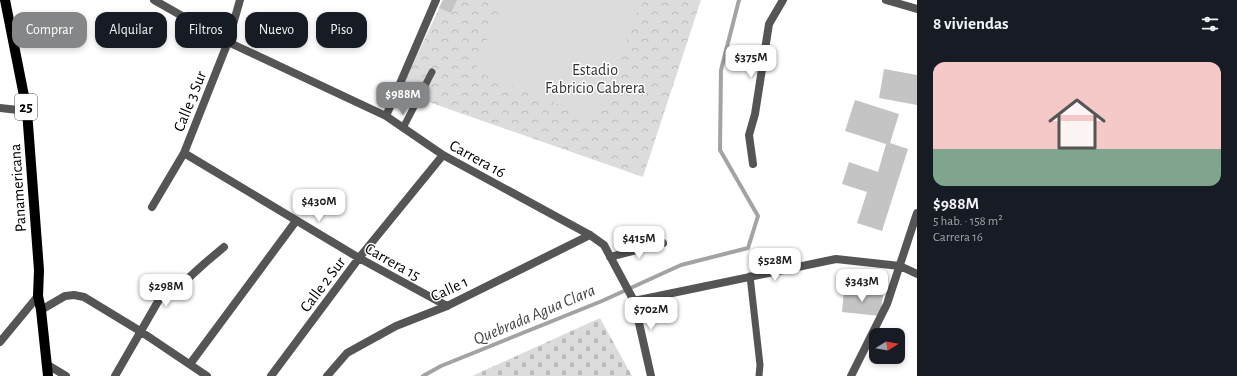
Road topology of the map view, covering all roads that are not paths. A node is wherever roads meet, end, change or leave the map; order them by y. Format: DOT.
graph roads {
  1 [pos="5,0"];
  2 [pos="154,0"];
  3 [pos="240,0"];
  4 [pos="436,0"];
  5 [pos="783,0"];
  6 [pos="886,0"];
  7 [pos="917,9"];
  8 [pos="175,12"];
  9 [pos="237,12"];
  10 [pos="237,46"];
  11 [pos="226,48"];
  12 [pos="432,72"];
  13 [pos="0,108"];
  14 [pos="27,110"];
  15 [pos="386,116"];
  16 [pos="403,128"];
  17 [pos="184,153"];
  18 [pos="442,155"];
  19 [pos="754,164"];
  20 [pos="152,207"];
  21 [pos="917,213"];
  22 [pos="296,221"];
  23 [pos="590,234"];
  24 [pos="663,243"];
  25 [pos="224,247"];
  26 [pos="359,258"];
  27 [pos="610,258"];
  28 [pos="900,266"];
  29 [pos="917,274"];
  30 [pos="750,276"];
  31 [pos="38,296"];
  32 [pos="632,297"];
  33 [pos="447,306"];
  34 [pos="41,310"];
  35 [pos="140,331"];
  36 [pos="0,342"];
  37 [pos="46,364"];
  38 [pos="190,364"];
  39 [pos="48,376"];
  40 [pos="66,376"];
  41 [pos="115,376"];
  42 [pos="207,376"];
  43 [pos="271,376"];
  44 [pos="327,376"];
  45 [pos="651,376"];
  46 [pos="759,376"];
  47 [pos="851,376"];
  1 -- 14 [label="main road, Panamericana / 25"];
  2 -- 8 [label="street, Carrera 16"];
  3 -- 9 [label="street, Calle 3 Sur"];
  4 -- 15 [label="street"];
  5 -- 19 [label="street"];
  6 -- 7 [label="street"];
  10 -- 15 [label="street, Carrera 16"];
  11 -- 17 [label="street, Calle 3 Sur"];
  12 -- 16 [label="lane"];
  13 -- 14 [label="street"];
  14 -- 31 [label="main road, Panamericana / 25"];
  15 -- 16 [label="street, Carrera 16"];
  16 -- 18 [label="street, Carrera 16"];
  17 -- 20 [label="street, Calle 3 Sur"];
  17 -- 22 [label="street, Carrera 15"];
  18 -- 23 [label="street, Carrera 16"];
  18 -- 26 [label="street, Calle 2 Sur"];
  21 -- 28 [label="street"];
  22 -- 26 [label="street, Carrera 15"];
  22 -- 38 [label="street"];
  23 -- 27 [label="street, Carrera 16"];
  23 -- 33 [label="street, Calle 1"];
  24 -- 27 [label="street"];
  25 -- 35 [label="street"];
  26 -- 33 [label="street, Carrera 15"];
  26 -- 43 [label="street, Calle 2 Sur"];
  27 -- 32 [label="street, Carrera 16"];
  28 -- 29 [label="street"];
  28 -- 30 [label="street"];
  28 -- 47 [label="street"];
  30 -- 32 [label="street"];
  30 -- 46 [label="lane"];
  31 -- 34 [label="main road, Panamericana / 25"];
  31 -- 36 [label="street"];
  32 -- 45 [label="street, Carrera 16"];
  33 -- 44 [label="street, Calle 1"];
  34 -- 35 [label="street"];
  34 -- 37 [label="main road, Panamericana / 25"];
  35 -- 38 [label="street"];
  35 -- 41 [label="street"];
  37 -- 39 [label="main road, Panamericana / 25"];
  37 -- 40 [label="street"];
  38 -- 42 [label="street"];
}
